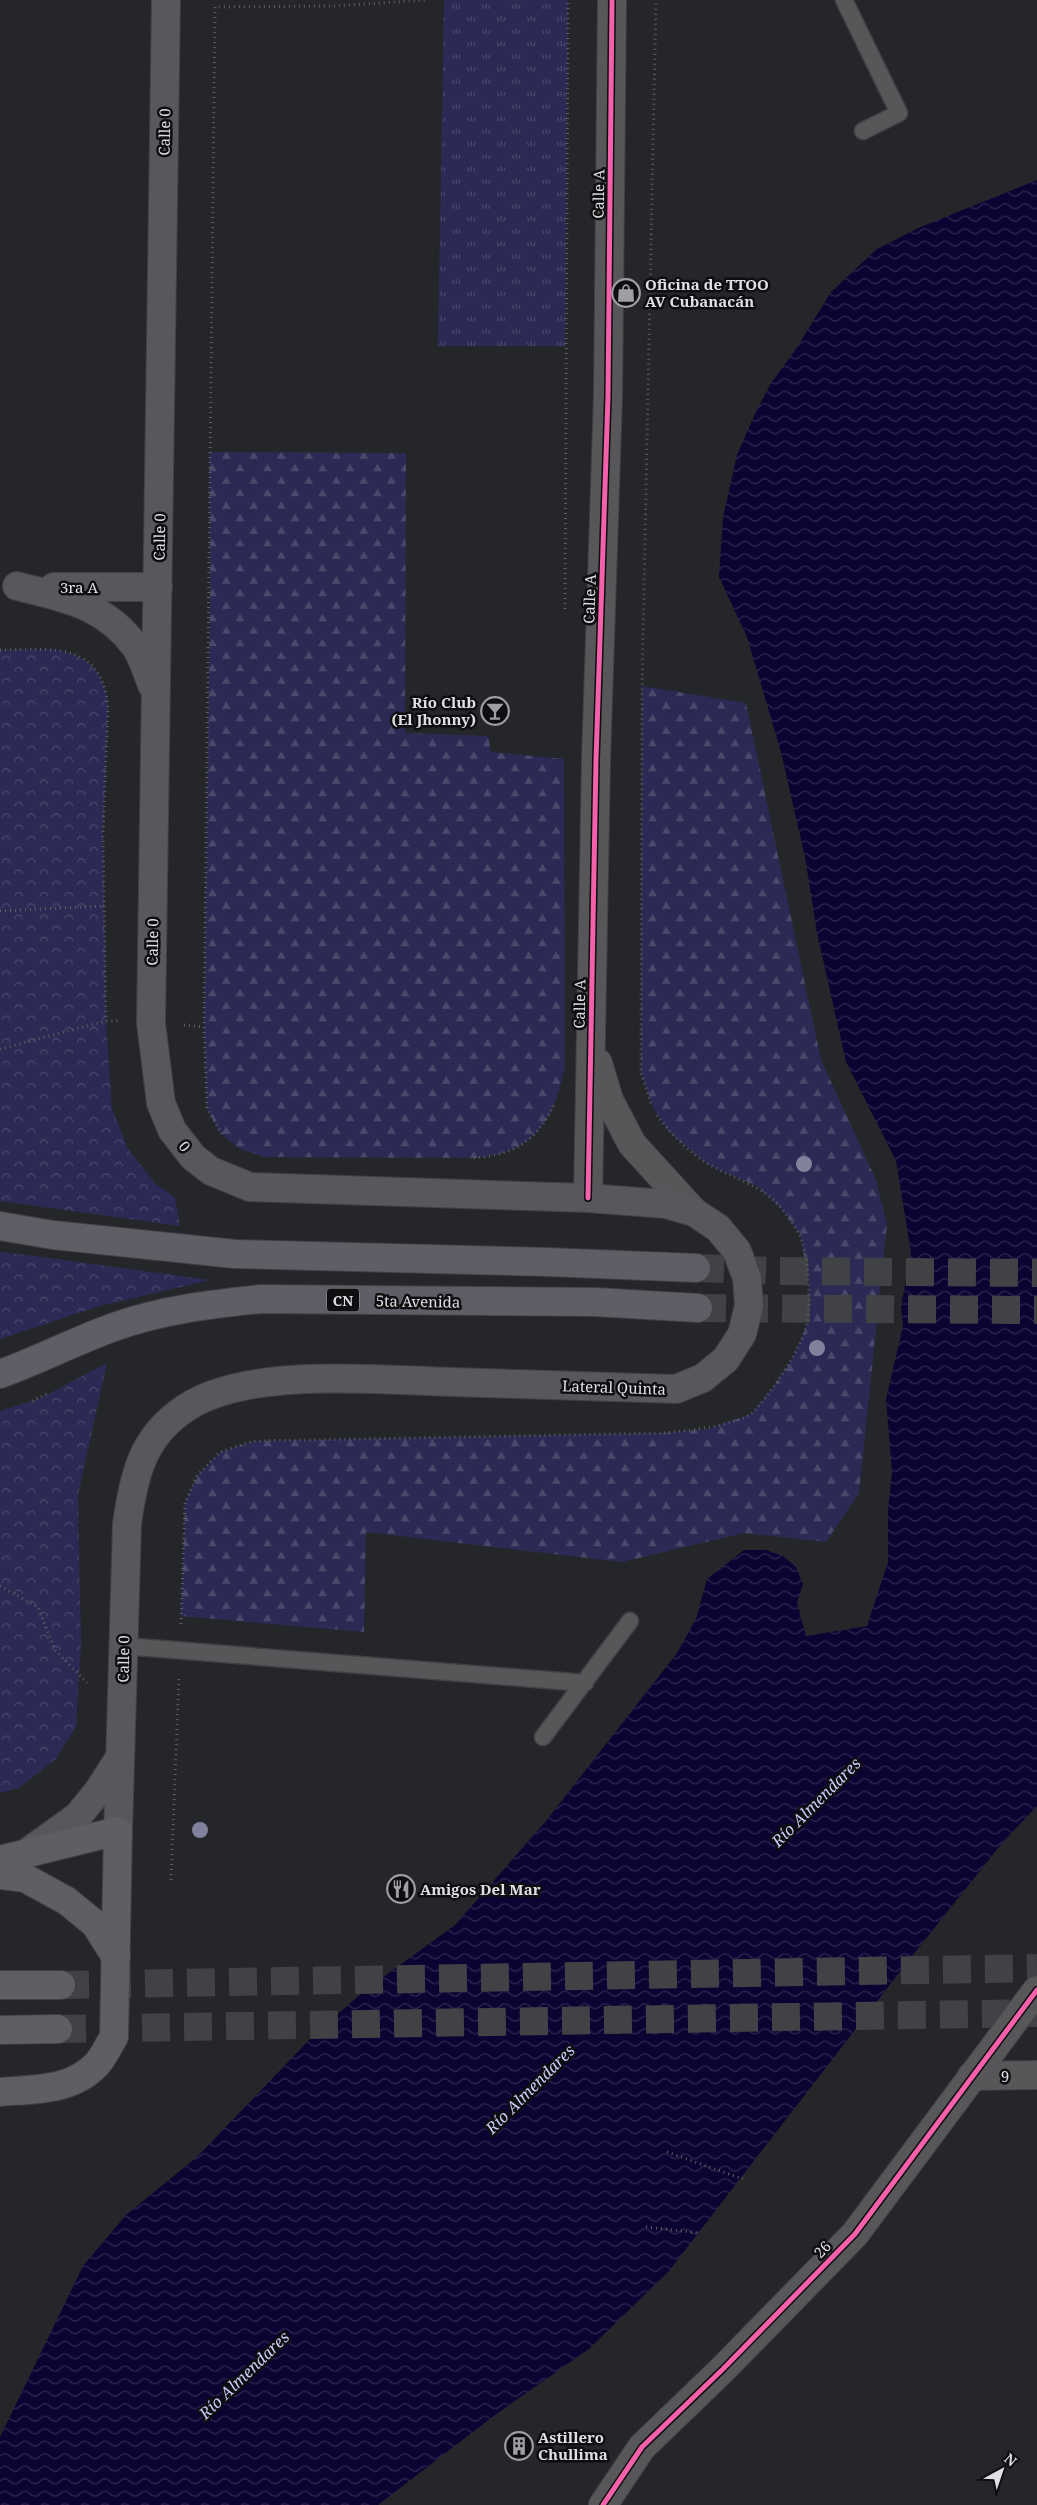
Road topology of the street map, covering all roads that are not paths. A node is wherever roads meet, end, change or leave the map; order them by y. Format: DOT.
graph roads {
  1 [pos="166,0"];
  2 [pos="612,0"];
  3 [pos="844,0"];
  4 [pos="863,131"];
  5 [pos="158,586"];
  6 [pos="9,587"];
  7 [pos="157,695"];
  8 [pos="591,1043"];
  9 [pos="155,1074"];
  10 [pos="250,1187"];
  11 [pos="588,1198"];
  12 [pos="694,1212"];
  13 [pos="0,1226"];
  14 [pos="696,1268"];
  15 [pos="698,1308"];
  16 [pos="0,1374"];
  17 [pos="132,1487"];
  18 [pos="630,1621"];
  19 [pos="124,1646"];
  20 [pos="585,1683"];
  21 [pos="543,1737"];
  22 [pos="120,1757"];
  23 [pos="118,1831"];
  24 [pos="28,1852"];
  25 [pos="0,1860"];
  26 [pos="0,1874"];
  27 [pos="116,1957"];
  28 [pos="0,1985"];
  29 [pos="60,1985"];
  30 [pos="1037,1990"];
  31 [pos="58,2029"];
  32 [pos="0,2030"];
  33 [pos="1037,2075"];
  34 [pos="972,2076"];
  35 [pos="0,2092"];
  36 [pos="603,2505"];
  1 -- 5 [label="main road, Calle 0"];
  2 -- 8 [label="street, Calle A"];
  3 -- 4 [label="lane"];
  5 -- 6 [label="main road, 3ra A"];
  5 -- 7 [label="main road, Calle 0"];
  6 -- 7 [label="main road"];
  7 -- 9 [label="main road, Calle 0"];
  8 -- 11 [label="street, Calle A"];
  8 -- 12 [label="street"];
  9 -- 10 [label="main road, 0"];
  10 -- 11 [label="main road, Lateral Quinta"];
  11 -- 12 [label="main road, Lateral Quinta"];
  12 -- 17 [label="main road, Lateral Quinta"];
  13 -- 14 [label="highway"];
  15 -- 16 [label="highway, 5ta Avenida / CN"];
  17 -- 19 [label="main road, Calle 0"];
  18 -- 20 [label="lane"];
  19 -- 20 [label="lane"];
  19 -- 22 [label="main road, Calle 0"];
  20 -- 21 [label="lane"];
  22 -- 23 [label="main road, Calle 0"];
  22 -- 24 [label="main road"];
  23 -- 24 [label="main road"];
  23 -- 27 [label="main road"];
  24 -- 25 [label="main road"];
  26 -- 27 [label="main road"];
  27 -- 35 [label="main road"];
  28 -- 29 [label="main road"];
  30 -- 34 [label="street, 26"];
  31 -- 32 [label="main road"];
  33 -- 34 [label="street, 9"];
  34 -- 36 [label="street, 26"];
}
